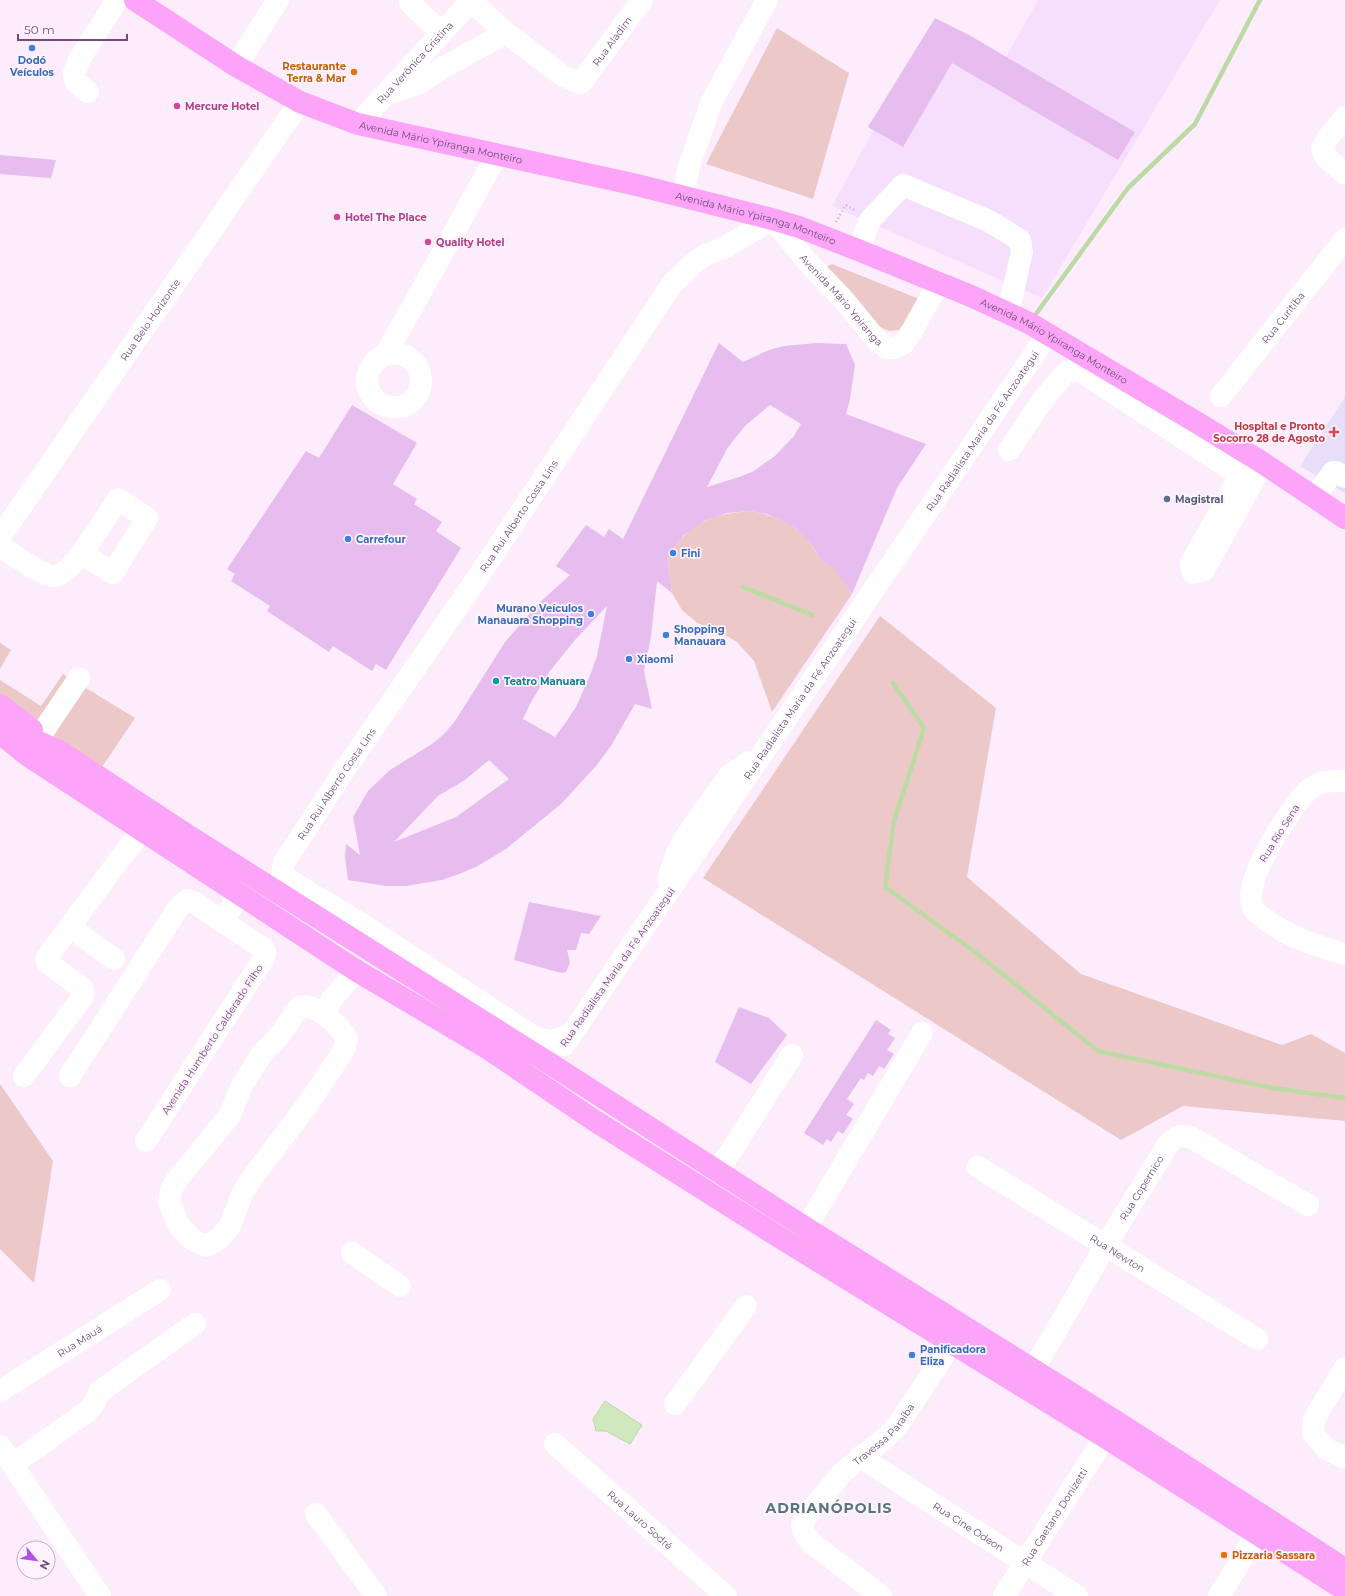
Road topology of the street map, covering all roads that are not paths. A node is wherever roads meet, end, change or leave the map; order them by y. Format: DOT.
graph roads {
  1 [pos="117,0"];
  2 [pos="135,0"];
  3 [pos="278,0"];
  4 [pos="471,0"];
  5 [pos="642,0"];
  6 [pos="767,0"];
  7 [pos="421,4"];
  8 [pos="441,32"];
  9 [pos="506,33"];
  10 [pos="236,66"];
  11 [pos="88,92"];
  12 [pos="385,95"];
  13 [pos="300,102"];
  14 [pos="1341,122"];
  15 [pos="358,124"];
  16 [pos="497,155"];
  17 [pos="1345,174"];
  18 [pos="683,197"];
  19 [pos="772,219"];
  20 [pos="1345,239"];
  21 [pos="858,250"];
  22 [pos="939,282"];
  23 [pos="1008,313"];
  24 [pos="1048,334"];
  25 [pos="386,354"];
  26 [pos="1221,396"];
  27 [pos="1179,424"];
  28 [pos="1009,450"];
  29 [pos="1257,460"];
  30 [pos="1241,476"];
  31 [pos="1345,477"];
  32 [pos="1314,498"];
  33 [pos="1345,518"];
  34 [pos="0,538"];
  35 [pos="0,546"];
  36 [pos="82,554"];
  37 [pos="79,678"];
  38 [pos="0,705"];
  39 [pos="0,725"];
  40 [pos="0,733"];
  41 [pos="40,736"];
  42 [pos="61,752"];
  43 [pos="1345,781"];
  44 [pos="142,831"];
  45 [pos="240,894"];
  46 [pos="222,922"];
  47 [pos="70,927"];
  48 [pos="1345,954"];
  49 [pos="114,959"];
  50 [pos="419,962"];
  51 [pos="357,971"];
  52 [pos="429,987"];
  53 [pos="497,1013"];
  54 [pos="325,1014"];
  55 [pos="473,1015"];
  56 [pos="572,1033"];
  57 [pos="922,1033"];
  58 [pos="792,1055"];
  59 [pos="549,1063"];
  60 [pos="24,1076"];
  61 [pos="70,1076"];
  62 [pos="146,1141"];
  63 [pos="978,1167"];
  64 [pos="717,1171"];
  65 [pos="1308,1205"];
  66 [pos="806,1228"];
  67 [pos="1106,1245"];
  68 [pos="352,1253"];
  69 [pos="400,1286"];
  70 [pos="160,1290"];
  71 [pos="746,1306"];
  72 [pos="195,1324"];
  73 [pos="1257,1339"];
  74 [pos="952,1343"];
  75 [pos="1345,1368"];
  76 [pos="1033,1370"];
  77 [pos="0,1391"];
  78 [pos="675,1404"];
  79 [pos="1105,1437"];
  80 [pos="555,1444"];
  81 [pos="0,1446"];
  82 [pos="860,1457"];
  83 [pos="1345,1458"];
  84 [pos="13,1464"];
  85 [pos="316,1514"];
  86 [pos="1256,1534"];
  87 [pos="1024,1564"];
  88 [pos="1345,1568"];
  89 [pos="1345,1590"];
  90 [pos="719,1594"];
  91 [pos="100,1596"];
  92 [pos="376,1596"];
  93 [pos="881,1596"];
  94 [pos="1004,1596"];
  95 [pos="1077,1596"];
  96 [pos="1219,1596"];
  1 -- 11 [label="street"];
  2 -- 10 [label="main road, Avenida Mário Ypiranga Monteiro"];
  3 -- 10 [label="street"];
  4 -- 8 [label="street, Rua Verônica Cristina"];
  4 -- 9 [label="street"];
  5 -- 9 [label="street, Rua Aladim"];
  6 -- 18 [label="street"];
  7 -- 8 [label="street"];
  8 -- 12 [label="street, Rua Verônica Cristina"];
  9 -- 12 [label="street"];
  10 -- 13 [label="main road, Avenida Mário Ypiranga Monteiro"];
  12 -- 15 [label="street, Rua Verônica Cristina"];
  13 -- 15 [label="main road, Avenida Mário Ypiranga Monteiro"];
  13 -- 34 [label="street, Rua Belo Horizonte"];
  14 -- 17 [label="street"];
  15 -- 16 [label="main road, Avenida Mário Ypiranga Monteiro"];
  16 -- 18 [label="main road, Avenida Mário Ypiranga Monteiro"];
  16 -- 25 [label="street"];
  18 -- 19 [label="main road, Avenida Mário Ypiranga Monteiro"];
  19 -- 21 [label="main road, Avenida Mário Ypiranga Monteiro"];
  19 -- 22 [label="street, Avenida Mário Ypiranga"];
  19 -- 50 [label="street, Rua Rui Alberto Costa Lins"];
  20 -- 26 [label="street, Rua Curitiba"];
  21 -- 22 [label="main road, Avenida Mário Ypiranga Monteiro"];
  21 -- 23 [label="street"];
  22 -- 23 [label="main road, Avenida Mário Ypiranga Monteiro"];
  23 -- 24 [label="main road, Avenida Mário Ypiranga Monteiro"];
  24 -- 27 [label="main road, Avenida Mário Ypiranga Monteiro"];
  24 -- 56 [label="street, Rua Radialista Maria da Fé Anzoategui"];
  27 -- 28 [label="street"];
  27 -- 29 [label="main road, Avenida Mário Ypiranga Monteiro"];
  27 -- 30 [label="street"];
  29 -- 30 [label="street"];
  29 -- 30 [label="street"];
  29 -- 32 [label="main road, Avenida Mário Ypiranga Monteiro"];
  31 -- 32 [label="street"];
  32 -- 33 [label="main road, Avenida Mário Ypiranga Monteiro"];
  35 -- 36 [label="street"];
  37 -- 41 [label="street"];
  38 -- 41 [label="main road"];
  39 -- 42 [label="main road"];
  40 -- 44 [label="main road"];
  41 -- 42 [label="main road"];
  42 -- 52 [label="main road"];
  43 -- 48 [label="street, Rua Rio Sena"];
  44 -- 45 [label="main road"];
  44 -- 47 [label="street"];
  45 -- 46 [label="street"];
  45 -- 51 [label="main road"];
  46 -- 61 [label="street, Avenida Humberto Calderado Filho"];
  46 -- 62 [label="street, Avenida Humberto Calderado Filho"];
  47 -- 49 [label="street"];
  47 -- 60 [label="street"];
  50 -- 52 [label="main road"];
  50 -- 53 [label="street, Rua Rui Alberto Costa Lins"];
  51 -- 54 [label="street"];
  51 -- 74 [label="main road"];
  52 -- 55 [label="main road"];
  53 -- 55 [label="main road"];
  53 -- 56 [label="street, Rua Rui Alberto Costa Lins"];
  54 -- 54 [label="street"];
  55 -- 59 [label="main road"];
  56 -- 59 [label="street, Rua Radialista Maria da Fé Anzoategui"];
  57 -- 66 [label="street"];
  58 -- 64 [label="street"];
  59 -- 64 [label="main road"];
  63 -- 67 [label="street, Rua Newton"];
  64 -- 66 [label="main road"];
  65 -- 67 [label="street, Rua Copernico"];
  66 -- 76 [label="main road"];
  67 -- 73 [label="street, Rua Newton"];
  67 -- 76 [label="street, Rua Copernico"];
  68 -- 69 [label="street"];
  70 -- 77 [label="street, Rua Mauá"];
  71 -- 78 [label="street"];
  72 -- 84 [label="street"];
  74 -- 79 [label="main road"];
  74 -- 82 [label="street, Travessa Paraíba"];
  75 -- 83 [label="street"];
  76 -- 88 [label="main road"];
  79 -- 86 [label="main road"];
  79 -- 87 [label="street, Rua Gaetano Donizetti"];
  80 -- 90 [label="street, Rua Lauro Sodré"];
  81 -- 84 [label="street"];
  82 -- 87 [label="street, Rua Cine Odeon"];
  82 -- 93 [label="street, Travessa Paraíba"];
  84 -- 91 [label="street"];
  85 -- 92 [label="street"];
  86 -- 89 [label="main road"];
  86 -- 96 [label="street"];
  87 -- 94 [label="street, Rua Gaetano Donizetti"];
  87 -- 95 [label="street, Rua Cine Odeon"];
}
